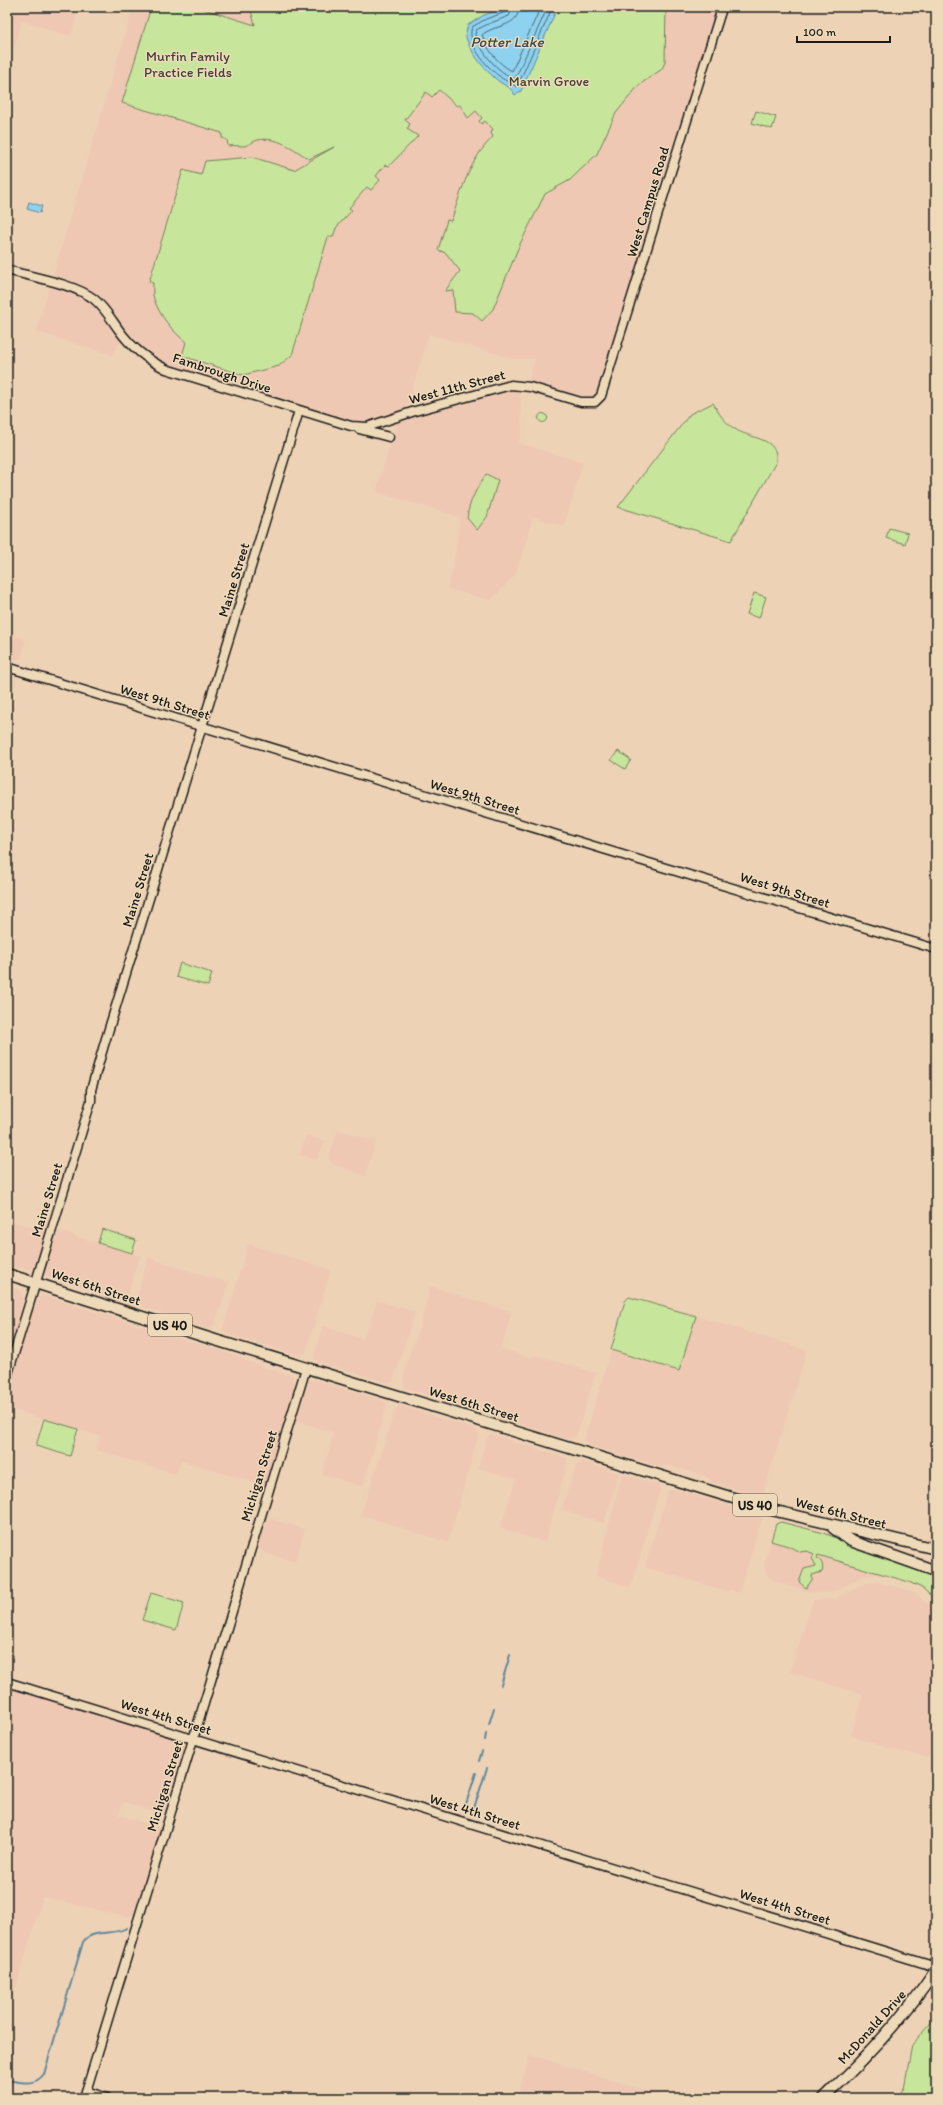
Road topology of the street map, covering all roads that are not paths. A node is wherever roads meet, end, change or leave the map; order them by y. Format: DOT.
graph roads {
  1 [pos="722,8"];
  2 [pos="7,270"];
  3 [pos="596,402"];
  4 [pos="299,411"];
  5 [pos="395,418"];
  6 [pos="351,426"];
  7 [pos="388,437"];
  8 [pos="7,667"];
  9 [pos="203,727"];
  10 [pos="936,949"];
  11 [pos="7,1274"];
  12 [pos="35,1282"];
  13 [pos="306,1368"];
  14 [pos="7,1377"];
  15 [pos="828,1525"];
  16 [pos="936,1549"];
  17 [pos="936,1571"];
  18 [pos="7,1682"];
  19 [pos="192,1739"];
  20 [pos="936,1967"];
  21 [pos="936,1970"];
  22 [pos="85,2095"];
  23 [pos="108,2098"];
  24 [pos="824,2098"];
  1 -- 3 [label="street, West Campus Road"];
  2 -- 4 [label="street, Fambrough Drive"];
  3 -- 5 [label="street, West 11th Street"];
  4 -- 6 [label="street, Fambrough Drive"];
  4 -- 9 [label="street, Maine Street"];
  5 -- 6 [label="street, Fambrough Drive"];
  6 -- 7 [label="street"];
  8 -- 9 [label="street, West 9th Street"];
  9 -- 10 [label="street, West 9th Street"];
  9 -- 12 [label="street, Maine Street"];
  11 -- 12 [label="highway, West 6th Street / US 40"];
  12 -- 13 [label="highway, West 6th Street / US 40"];
  12 -- 14 [label="street, Maine Street"];
  13 -- 15 [label="highway, West 6th Street / US 40"];
  13 -- 19 [label="street, Michigan Street"];
  15 -- 16 [label="highway, West 6th Street / US 40"];
  15 -- 17 [label="highway"];
  18 -- 19 [label="street, West 4th Street"];
  19 -- 20 [label="street, West 4th Street"];
  19 -- 22 [label="street, Michigan Street"];
  21 -- 24 [label="highway, McDonald Drive"];
  22 -- 23 [label="street"];
}
